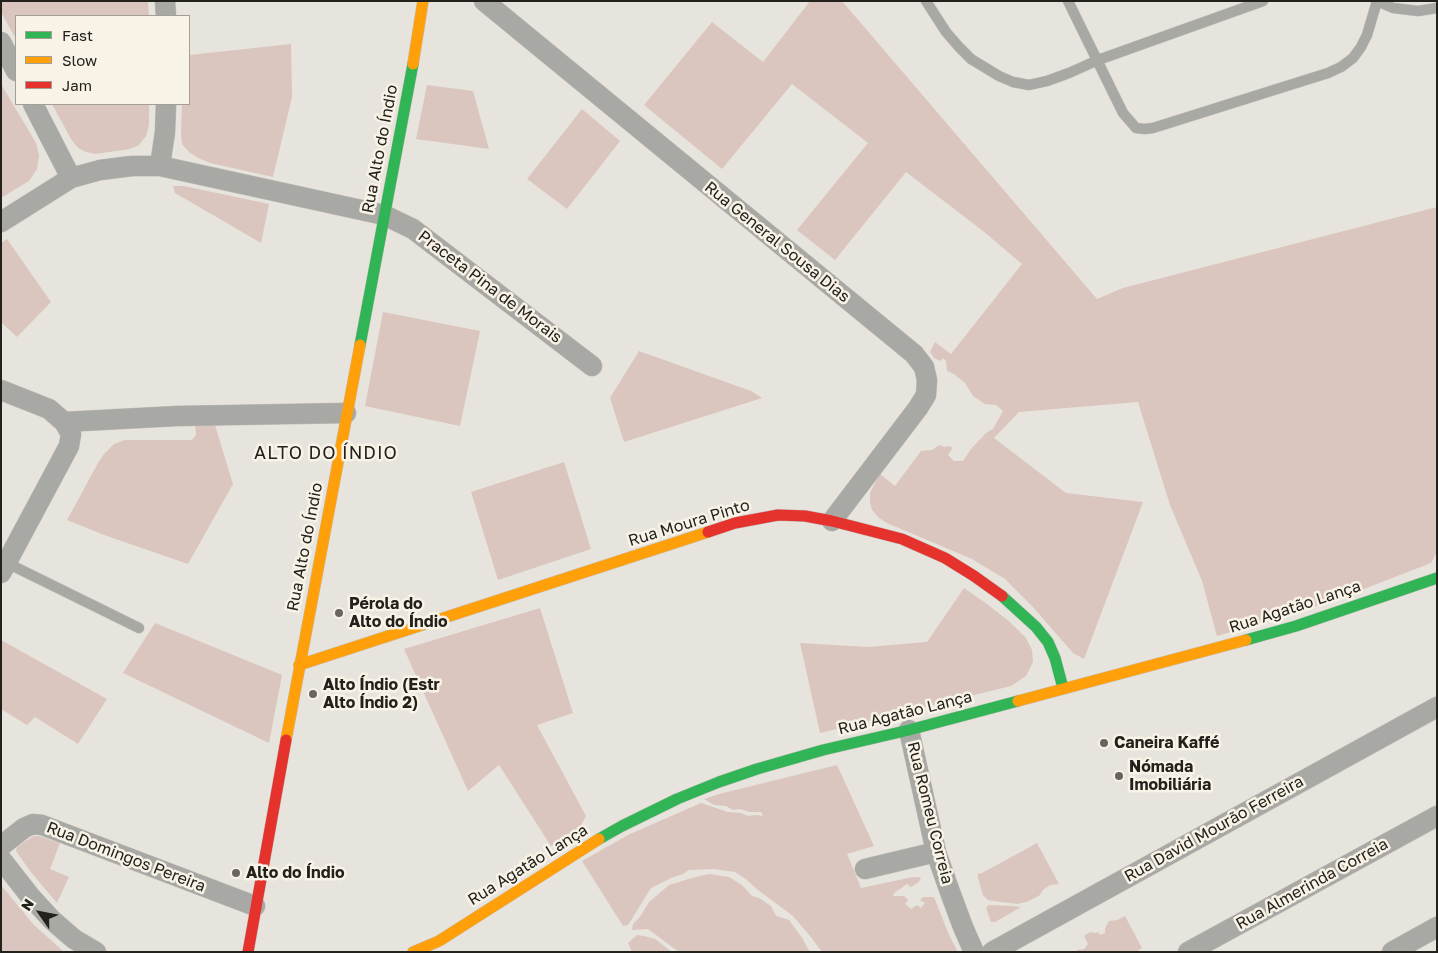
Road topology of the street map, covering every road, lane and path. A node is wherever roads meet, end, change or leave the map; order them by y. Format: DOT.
graph roads {
  1 [pos="165,1"];
  2 [pos="423,1"];
  3 [pos="484,1"];
  4 [pos="926,1"];
  5 [pos="1068,1"];
  6 [pos="1262,1"];
  7 [pos="1377,1"];
  8 [pos="1437,8"];
  9 [pos="166,15"];
  10 [pos="1,42"];
  11 [pos="1098,60"];
  12 [pos="15,69"];
  13 [pos="34,105"];
  14 [pos="166,105"];
  15 [pos="160,166"];
  16 [pos="71,178"];
  17 [pos="384,215"];
  18 [pos="1,222"];
  19 [pos="592,366"];
  20 [pos="1,390"];
  21 [pos="346,413"];
  22 [pos="64,422"];
  23 [pos="832,521"];
  24 [pos="4,568"];
  25 [pos="1437,578"];
  26 [pos="139,628"];
  27 [pos="299,665"];
  28 [pos="1063,688"];
  29 [pos="1437,707"];
  30 [pos="909,730"];
  31 [pos="1437,816"];
  32 [pos="1,846"];
  33 [pos="936,852"];
  34 [pos="1,859"];
  35 [pos="865,869"];
  36 [pos="255,906"];
  37 [pos="1437,927"];
  38 [pos="442,946"];
  39 [pos="96,952"];
  40 [pos="248,952"];
  41 [pos="413,952"];
  42 [pos="974,952"];
  43 [pos="992,952"];
  44 [pos="1188,952"];
  45 [pos="1392,952"];
  1 -- 9 [label="street"];
  2 -- 17 [label="street, Rua Alto do Índio"];
  3 -- 23 [label="street, Rua General Sousa Dias"];
  4 -- 11 [label="lane"];
  5 -- 11 [label="lane"];
  6 -- 11 [label="lane"];
  7 -- 8 [label="lane"];
  7 -- 11 [label="lane"];
  10 -- 12 [label="street"];
  13 -- 16 [label="street"];
  14 -- 15 [label="street"];
  15 -- 16 [label="street, Praceta Pina de Morais"];
  15 -- 17 [label="street, Praceta Pina de Morais"];
  16 -- 18 [label="street, Praceta Pina de Morais"];
  17 -- 19 [label="street, Praceta Pina de Morais"];
  17 -- 21 [label="street, Rua Alto do Índio"];
  20 -- 22 [label="street"];
  21 -- 22 [label="street"];
  21 -- 27 [label="street, Rua Alto do Índio"];
  22 -- 24 [label="street"];
  23 -- 27 [label="street, Rua Moura Pinto"];
  23 -- 28 [label="street, Rua Moura Pinto"];
  24 -- 26 [label="lane"];
  25 -- 28 [label="street, Rua Agatão Lança"];
  27 -- 36 [label="street, Rua Alto do Índio"];
  28 -- 30 [label="street, Rua Agatão Lança"];
  29 -- 43 [label="street, Rua David Mourão Ferreira"];
  30 -- 33 [label="street, Rua Romeu Correia"];
  30 -- 38 [label="street, Rua Agatão Lança"];
  31 -- 44 [label="street, Rua Almerinda Correia"];
  32 -- 36 [label="street, Rua Domingos Pereira"];
  33 -- 35 [label="street"];
  33 -- 42 [label="street, Rua Romeu Correia"];
  34 -- 39 [label="street"];
  36 -- 40 [label="street, Rua Alto do Índio"];
  37 -- 45 [label="street"];
  38 -- 41 [label="street, Rua Agatão Lança"];
}
